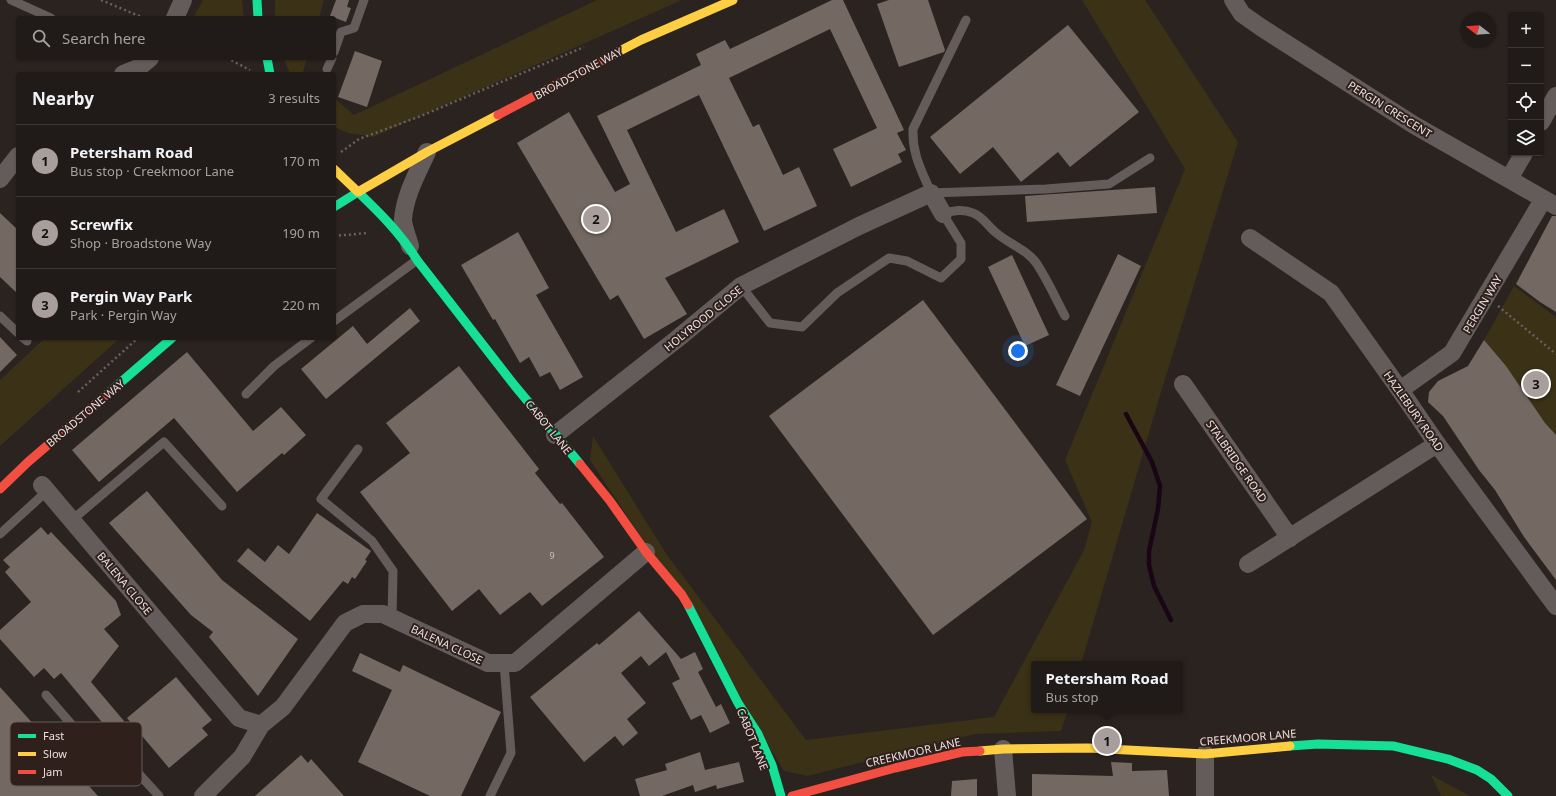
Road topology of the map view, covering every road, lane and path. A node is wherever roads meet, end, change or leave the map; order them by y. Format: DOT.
graph roads {
  1 [pos="11,0"];
  2 [pos="101,0"];
  3 [pos="183,0"];
  4 [pos="257,0"];
  5 [pos="364,0"];
  6 [pos="733,0"];
  7 [pos="1233,0"];
  8 [pos="47,16"];
  9 [pos="139,16"];
  10 [pos="176,16"];
  11 [pos="258,16"];
  12 [pos="966,20"];
  13 [pos="336,46"];
  14 [pos="587,46"];
  15 [pos="148,60"];
  16 [pos="231,60"];
  17 [pos="266,60"];
  18 [pos="331,60"];
  19 [pos="327,69"];
  20 [pos="253,71"];
  21 [pos="128,72"];
  22 [pos="270,72"];
  23 [pos="1556,96"];
  24 [pos="1542,120"];
  25 [pos="427,152"];
  26 [pos="340,153"];
  27 [pos="1522,156"];
  28 [pos="1150,158"];
  29 [pos="16,159"];
  30 [pos="336,171"];
  31 [pos="0,179"];
  32 [pos="1509,179"];
  33 [pos="358,192"];
  34 [pos="931,193"];
  35 [pos="1550,203"];
  36 [pos="336,206"];
  37 [pos="943,214"];
  38 [pos="367,233"];
  39 [pos="336,236"];
  40 [pos="1250,238"];
  41 [pos="414,253"];
  42 [pos="741,286"];
  43 [pos="1486,298"];
  44 [pos="0,316"];
  45 [pos="1065,316"];
  46 [pos="336,319"];
  47 [pos="16,331"];
  48 [pos="170,340"];
  49 [pos="308,340"];
  50 [pos="1556,354"];
  51 [pos="1183,384"];
  52 [pos="1400,390"];
  53 [pos="246,394"];
  54 [pos="555,435"];
  55 [pos="1437,444"];
  56 [pos="358,449"];
  57 [pos="44,488"];
  58 [pos="0,489"];
  59 [pos="222,506"];
  60 [pos="72,520"];
  61 [pos="0,534"];
  62 [pos="1290,538"];
  63 [pos="646,552"];
  64 [pos="1248,564"];
  65 [pos="1556,606"];
  66 [pos="392,618"];
  67 [pos="504,663"];
  68 [pos="46,695"];
  69 [pos="738,703"];
  70 [pos="70,722"];
  71 [pos="261,725"];
  72 [pos="1003,749"];
  73 [pos="1205,754"];
  74 [pos="142,777"];
  75 [pos="159,796"];
  76 [pos="203,796"];
  77 [pos="490,796"];
  78 [pos="781,796"];
  79 [pos="792,796"];
  80 [pos="1007,796"];
  81 [pos="1205,796"];
  82 [pos="1508,796"];
  1 -- 8 [label="lane"];
  2 -- 9 [label="path"];
  3 -- 10 [label="street"];
  4 -- 11 [label="street"];
  5 -- 13 [label="lane"];
  6 -- 25 [label="street, BROADSTONE WAY"];
  7 -- 32 [label="street, PERGIN CRESCENT"];
  12 -- 34 [label="lane"];
  14 -- 26 [label="path"];
  15 -- 21 [label="street"];
  16 -- 20 [label="path"];
  17 -- 22 [label="street"];
  18 -- 19 [label="lane"];
  23 -- 24 [label="street"];
  25 -- 33 [label="street, BROADSTONE WAY"];
  25 -- 41 [label="street"];
  27 -- 32 [label="street"];
  28 -- 34 [label="lane"];
  29 -- 31 [label="street"];
  30 -- 33 [label="street, CABOT LANE"];
  32 -- 35 [label="street, PERGIN CRESCENT"];
  33 -- 36 [label="street, BROADSTONE WAY"];
  33 -- 41 [label="street, CABOT LANE"];
  34 -- 37 [label="street"];
  34 -- 42 [label="street, HOLYROOD CLOSE"];
  35 -- 43 [label="street, PERGIN WAY"];
  37 -- 42 [label="lane"];
  37 -- 45 [label="lane"];
  38 -- 39 [label="path"];
  40 -- 52 [label="street, HAZLEBURY ROAD"];
  41 -- 46 [label="lane"];
  41 -- 54 [label="street, CABOT LANE"];
  42 -- 54 [label="street, HOLYROOD CLOSE"];
  43 -- 50 [label="path"];
  43 -- 52 [label="street, PERGIN WAY"];
  44 -- 47 [label="lane"];
  48 -- 58 [label="street, BROADSTONE WAY"];
  49 -- 53 [label="lane"];
  51 -- 62 [label="street, STALBRIDGE ROAD"];
  52 -- 55 [label="street, HAZLEBURY ROAD"];
  54 -- 63 [label="street, CABOT LANE"];
  55 -- 62 [label="street"];
  55 -- 65 [label="street, HAZLEBURY ROAD"];
  56 -- 66 [label="lane"];
  57 -- 60 [label="street, BALENA CLOSE"];
  57 -- 61 [label="lane"];
  59 -- 60 [label="lane"];
  60 -- 71 [label="street, BALENA CLOSE"];
  62 -- 64 [label="street"];
  63 -- 67 [label="street, BALENA CLOSE"];
  63 -- 69 [label="street, CABOT LANE"];
  66 -- 67 [label="street, BALENA CLOSE"];
  66 -- 71 [label="street, BALENA CLOSE"];
  67 -- 77 [label="lane"];
  68 -- 70 [label="lane"];
  69 -- 78 [label="street, CABOT LANE"];
  71 -- 76 [label="street, BALENA CLOSE"];
  72 -- 73 [label="street, CREEKMOOR LANE"];
  72 -- 79 [label="street, CREEKMOOR LANE"];
  72 -- 80 [label="street"];
  73 -- 81 [label="street"];
  73 -- 82 [label="street, CREEKMOOR LANE"];
  74 -- 75 [label="lane"];
}
